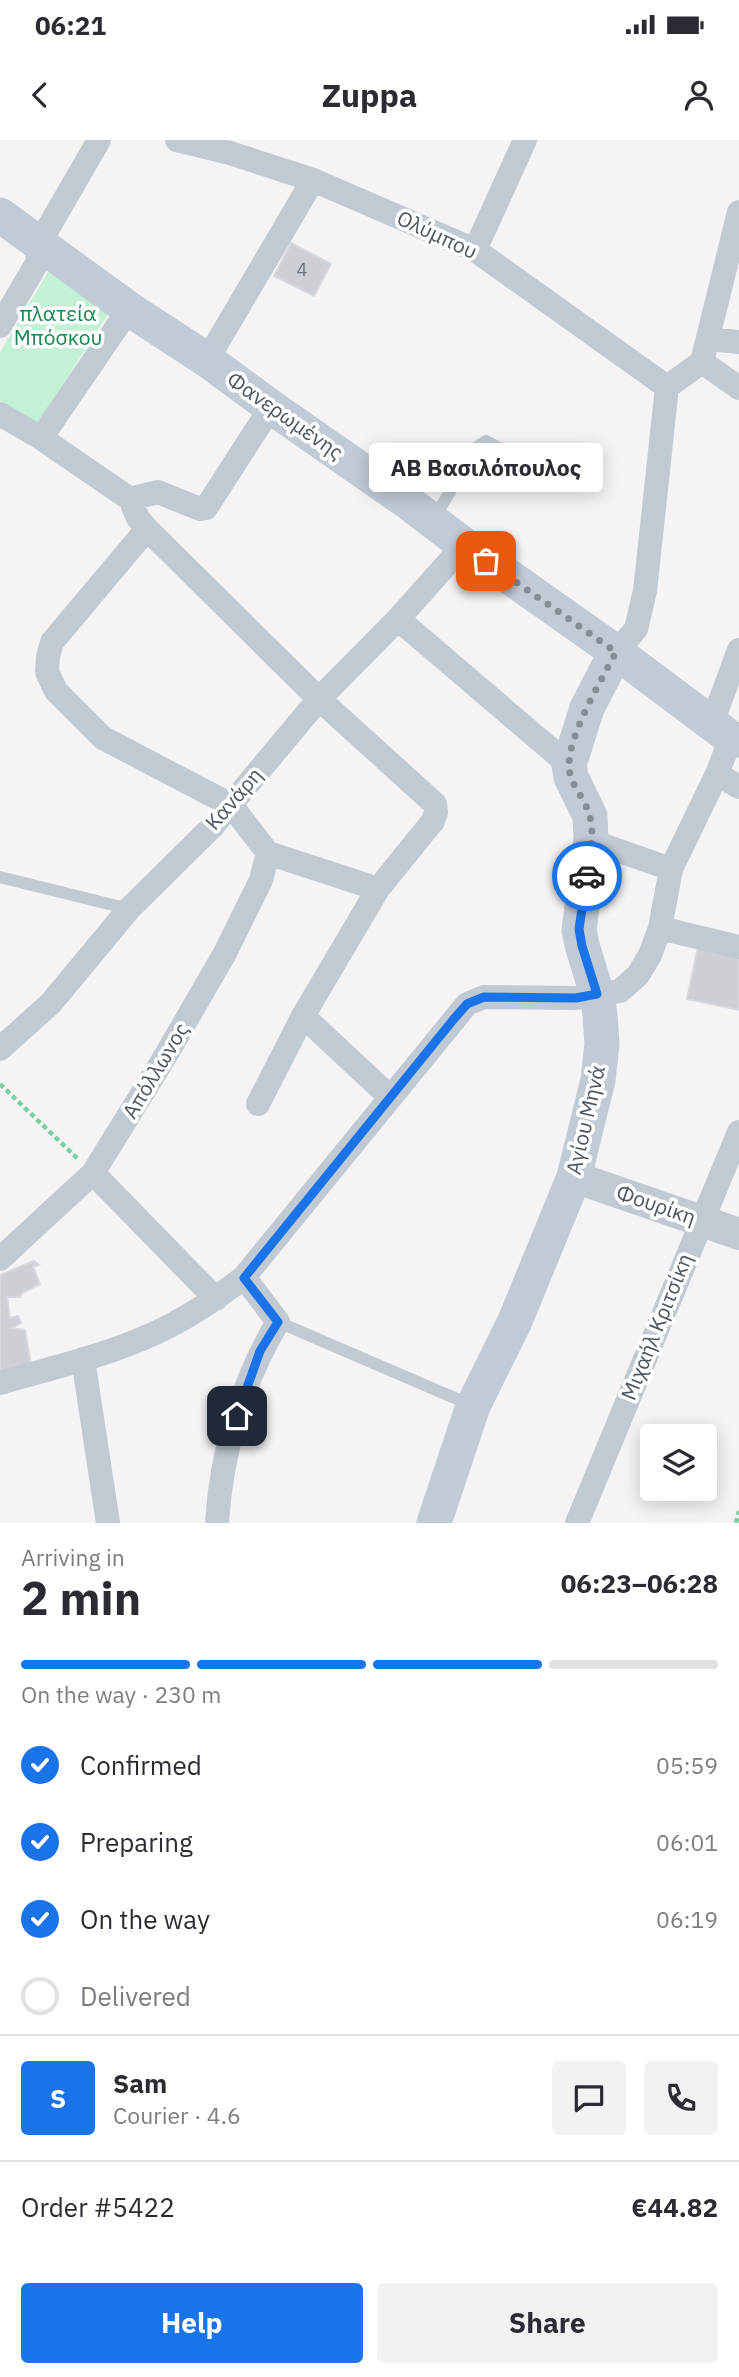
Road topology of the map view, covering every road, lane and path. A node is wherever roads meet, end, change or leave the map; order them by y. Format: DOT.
graph roads {
  1 [pos="99,140"];
  2 [pos="177,140"];
  3 [pos="525,140"];
  4 [pos="313,180"];
  5 [pos="739,212"];
  6 [pos="0,215"];
  7 [pos="39,244"];
  8 [pos="474,250"];
  9 [pos="129,309"];
  10 [pos="0,326"];
  11 [pos="739,342"];
  12 [pos="705,351"];
  13 [pos="207,360"];
  14 [pos="667,387"];
  15 [pos="739,388"];
  16 [pos="271,407"];
  17 [pos="0,414"];
  18 [pos="41,438"];
  19 [pos="522,460"];
  20 [pos="130,499"];
  21 [pos="432,521"];
  22 [pos="147,529"];
  23 [pos="464,545"];
  24 [pos="398,619"];
  25 [pos="739,650"];
  26 [pos="616,652"];
  27 [pos="319,699"];
  28 [pos="727,734"];
  29 [pos="569,765"];
  30 [pos="717,774"];
  31 [pos="739,787"];
  32 [pos="231,805"];
  33 [pos="592,841"];
  34 [pos="268,853"];
  35 [pos="671,869"];
  36 [pos="0,877"];
  37 [pos="378,889"];
  38 [pos="129,909"];
  39 [pos="660,928"];
  40 [pos="739,947"];
  41 [pos="597,994"];
  42 [pos="303,1016"];
  43 [pos="0,1049"];
  44 [pos="0,1084"];
  45 [pos="390,1097"];
  46 [pos="258,1104"];
  47 [pos="739,1132"];
  48 [pos="93,1173"];
  49 [pos="574,1177"];
  50 [pos="701,1221"];
  51 [pos="739,1234"];
  52 [pos="0,1259"];
  53 [pos="244,1278"];
  54 [pos="216,1299"];
  55 [pos="278,1322"];
  56 [pos="83,1359"];
  57 [pos="0,1383"];
  58 [pos="472,1406"];
  59 [pos="739,1511"];
  60 [pos="108,1523"];
  61 [pos="217,1523"];
  62 [pos="434,1523"];
  63 [pos="577,1523"];
  64 [pos="736,1523"];
  1 -- 7 [label="street"];
  2 -- 4 [label="street, Ολύμπου"];
  3 -- 8 [label="street"];
  4 -- 8 [label="street, Ολύμπου"];
  4 -- 13 [label="street"];
  5 -- 12 [label="street"];
  6 -- 7 [label="main road, Φανερωμένης"];
  7 -- 9 [label="main road, Φανερωμένης"];
  7 -- 10 [label="street"];
  8 -- 14 [label="street, Ολύμπου"];
  9 -- 13 [label="main road, Φανερωμένης"];
  9 -- 18 [label="street"];
  11 -- 12 [label="street"];
  12 -- 14 [label="street"];
  12 -- 15 [label="street"];
  13 -- 16 [label="main road, Φανερωμένης"];
  14 -- 26 [label="street"];
  16 -- 20 [label="street"];
  16 -- 21 [label="main road, Φανερωμένης"];
  17 -- 18 [label="street"];
  18 -- 20 [label="street"];
  19 -- 21 [label="lane"];
  20 -- 22 [label="street"];
  21 -- 23 [label="main road, Φανερωμένης"];
  22 -- 27 [label="street"];
  22 -- 32 [label="street"];
  23 -- 24 [label="street, Κανάρη"];
  23 -- 26 [label="main road, Φανερωμένης"];
  24 -- 27 [label="street, Κανάρη"];
  24 -- 29 [label="street"];
  25 -- 28 [label="street"];
  26 -- 28 [label="main road, Φανερωμένης"];
  26 -- 29 [label="main road"];
  27 -- 32 [label="street, Κανάρη"];
  27 -- 37 [label="street"];
  28 -- 30 [label="street"];
  29 -- 33 [label="main road, Αγίου Μηνά"];
  30 -- 31 [label="street"];
  30 -- 35 [label="street"];
  32 -- 34 [label="street"];
  32 -- 38 [label="street, Κανάρη"];
  33 -- 35 [label="street"];
  33 -- 41 [label="main road, Αγίου Μηνά"];
  34 -- 37 [label="street"];
  34 -- 48 [label="street, Απόλλωνος"];
  35 -- 39 [label="street"];
  36 -- 38 [label="lane"];
  37 -- 42 [label="street"];
  38 -- 43 [label="street, Κανάρη"];
  39 -- 40 [label="street"];
  39 -- 41 [label="street"];
  41 -- 45 [label="street"];
  41 -- 49 [label="main road, Αγίου Μηνά"];
  42 -- 45 [label="street"];
  42 -- 46 [label="street"];
  44 -- 48 [label="path"];
  45 -- 53 [label="street"];
  47 -- 50 [label="street, Μιχαήλ Κριτσίκη"];
  48 -- 52 [label="street, Απόλλωνος"];
  48 -- 54 [label="street"];
  49 -- 50 [label="street, Φουρίκη"];
  49 -- 58 [label="main road, Αγίου Μηνά"];
  50 -- 51 [label="street, Φουρίκη"];
  50 -- 63 [label="street, Μιχαήλ Κριτσίκη"];
  53 -- 54 [label="street"];
  53 -- 55 [label="street"];
  54 -- 56 [label="street"];
  55 -- 58 [label="lane"];
  55 -- 61 [label="street"];
  56 -- 57 [label="street"];
  56 -- 60 [label="street"];
  58 -- 62 [label="main road, Αγίου Μηνά"];
  59 -- 64 [label="path"];
}
